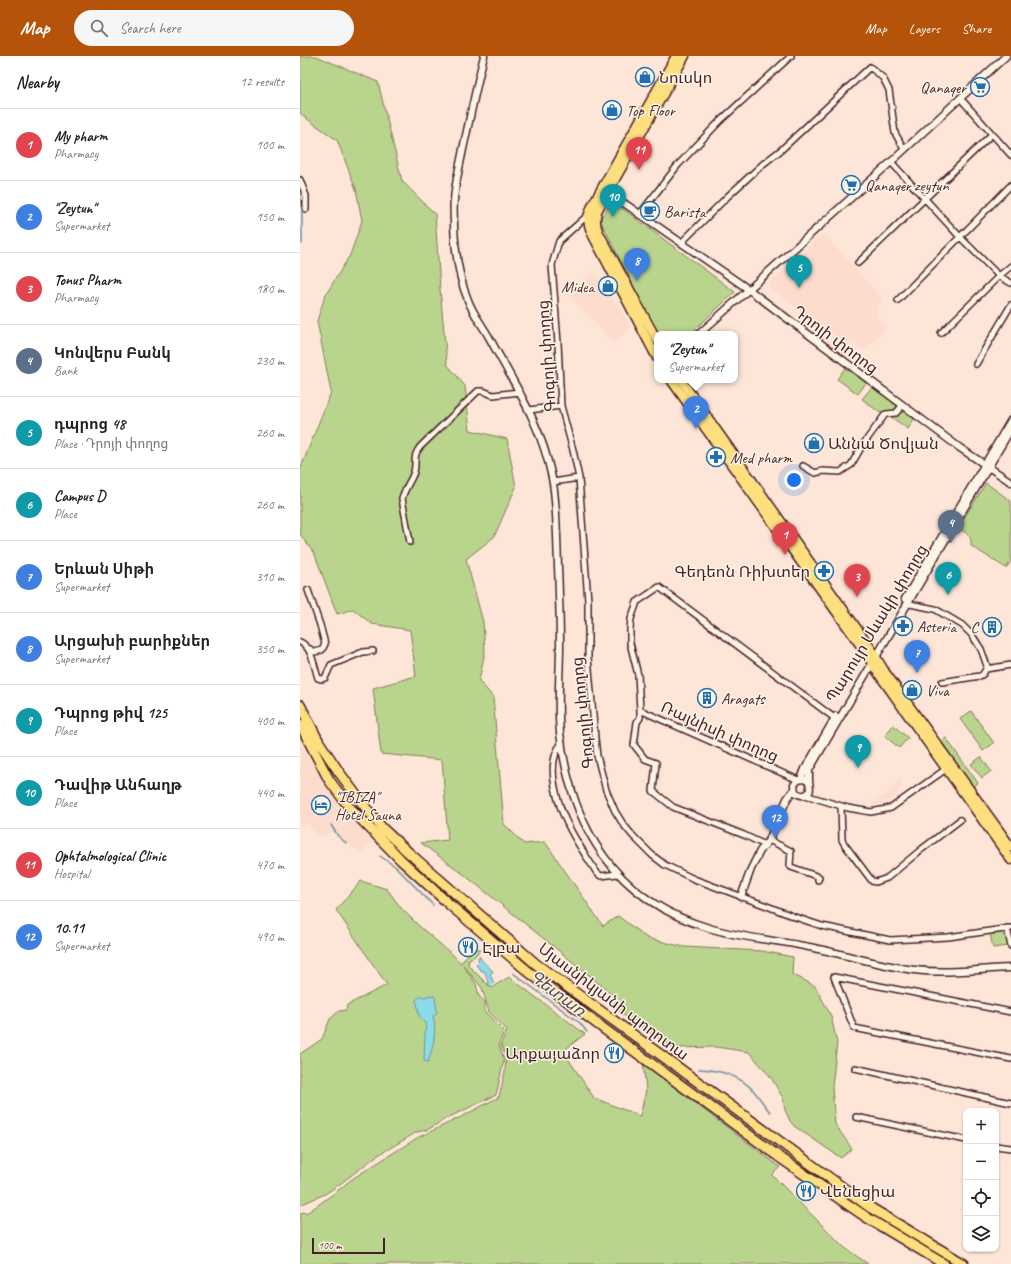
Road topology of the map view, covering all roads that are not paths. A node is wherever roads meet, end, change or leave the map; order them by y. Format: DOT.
graph roads {
  1 [pos="484,56"];
  2 [pos="676,56"];
  3 [pos="686,56"];
  4 [pos="790,56"];
  5 [pos="1006,56"];
  6 [pos="960,98"];
  7 [pos="992,134"];
  8 [pos="904,150"];
  9 [pos="1011,155"];
  10 [pos="891,162"];
  11 [pos="300,180"];
  12 [pos="1011,185"];
  13 [pos="608,192"];
  14 [pos="925,199"];
  15 [pos="306,209"];
  16 [pos="639,214"];
  17 [pos="591,217"];
  18 [pos="961,238"];
  19 [pos="680,243"];
  20 [pos="858,263"];
  21 [pos="1011,266"];
  22 [pos="999,276"];
  23 [pos="1011,283"];
  24 [pos="748,289"];
  25 [pos="898,300"];
  26 [pos="1011,305"];
  27 [pos="702,331"];
  28 [pos="940,333"];
  29 [pos="654,334"];
  30 [pos="654,352"];
  31 [pos="976,364"];
  32 [pos="673,383"];
  33 [pos="683,383"];
  34 [pos="520,392"];
  35 [pos="903,405"];
  36 [pos="561,406"];
  37 [pos="530,410"];
  38 [pos="1011,420"];
  39 [pos="1011,430"];
  40 [pos="802,466"];
  41 [pos="986,467"];
  42 [pos="579,478"];
  43 [pos="553,482"];
  44 [pos="1011,482"];
  45 [pos="1011,486"];
  46 [pos="410,542"];
  47 [pos="308,590"];
  48 [pos="906,605"];
  49 [pos="300,642"];
  50 [pos="308,648"];
  51 [pos="373,652"];
  52 [pos="873,658"];
  53 [pos="1011,665"];
  54 [pos="986,669"];
  55 [pos="942,682"];
  56 [pos="300,705"];
  57 [pos="640,710"];
  58 [pos="836,719"];
  59 [pos="300,724"];
  60 [pos="562,743"];
  61 [pos="946,769"];
  62 [pos="809,782"];
  63 [pos="797,785"];
  64 [pos="808,793"];
  65 [pos="841,806"];
  66 [pos="960,820"];
  67 [pos="767,842"];
  68 [pos="1011,847"];
  69 [pos="1011,860"];
  70 [pos="617,874"];
  71 [pos="818,880"];
  72 [pos="741,897"];
  73 [pos="1009,928"];
  74 [pos="1011,946"];
  75 [pos="1011,968"];
  76 [pos="1011,1012"];
  77 [pos="1011,1059"];
  78 [pos="855,1068"];
  79 [pos="1011,1103"];
  80 [pos="856,1117"];
  81 [pos="963,1139"];
  82 [pos="999,1146"];
  83 [pos="1011,1148"];
  84 [pos="944,1264"];
  85 [pos="964,1264"];
  1 -- 34 [label="street"];
  2 -- 17 [label="main road"];
  3 -- 13 [label="main road"];
  4 -- 16 [label="street"];
  5 -- 6 [label="street"];
  6 -- 7 [label="street"];
  6 -- 8 [label="street"];
  7 -- 9 [label="street"];
  7 -- 14 [label="street"];
  8 -- 10 [label="street"];
  8 -- 19 [label="street"];
  10 -- 14 [label="street"];
  10 -- 24 [label="street"];
  11 -- 15 [label="street"];
  12 -- 18 [label="street"];
  13 -- 16 [label="street, Դրոյի փողոց"];
  13 -- 17 [label="main road"];
  14 -- 18 [label="street"];
  14 -- 20 [label="street"];
  16 -- 19 [label="street, Դրոյի փողոց"];
  17 -- 29 [label="main road"];
  17 -- 30 [label="main road"];
  17 -- 36 [label="street, Գոգոլի փողոց"];
  18 -- 22 [label="street"];
  18 -- 25 [label="street"];
  19 -- 24 [label="street, Դրոյի փողոց"];
  21 -- 22 [label="street"];
  22 -- 23 [label="street"];
  22 -- 28 [label="street"];
  24 -- 27 [label="street"];
  24 -- 35 [label="street, Դրոյի փողոց"];
  26 -- 31 [label="street"];
  32 -- 52 [label="main road"];
  33 -- 52 [label="main road"];
  34 -- 37 [label="street"];
  34 -- 46 [label="street"];
  35 -- 40 [label="street"];
  35 -- 41 [label="street, Դրոյի փողոց"];
  36 -- 37 [label="street"];
  36 -- 42 [label="street, Գոգոլի փողոց"];
  37 -- 43 [label="street"];
  38 -- 41 [label="street, Պարույր Սևակի փողոց"];
  39 -- 41 [label="street, Պարույր Սևակի փողոց"];
  41 -- 44 [label="street, Դրոյի փողոց"];
  41 -- 45 [label="street, Դրոյի փողոց"];
  41 -- 48 [label="street, Պարույր Սևակի փողոց"];
  41 -- 52 [label="street, Պարույր Սևակի փողոց"];
  42 -- 43 [label="street"];
  42 -- 72 [label="street, Գոգոլի փողոց"];
  43 -- 60 [label="street"];
  47 -- 50 [label="street"];
  48 -- 52 [label="street, Պարույր Սևակի փողոց"];
  48 -- 54 [label="street"];
  49 -- 50 [label="street"];
  50 -- 51 [label="street"];
  52 -- 58 [label="street, Պարույր Սևակի փողոց"];
  52 -- 61 [label="main road"];
  52 -- 68 [label="main road"];
  53 -- 54 [label="street"];
  54 -- 55 [label="street"];
  56 -- 85 [label="highway, Մյասնիկյանի պողոտա"];
  57 -- 58 [label="street"];
  57 -- 63 [label="street, Ռայնիսի փողոց"];
  57 -- 67 [label="street"];
  58 -- 62 [label="street, Պարույր Սևակի փողոց"];
  58 -- 63 [label="street, Պարույր Սևակի փողոց"];
  59 -- 84 [label="highway, Մյասնիկյանի պողոտա"];
  60 -- 70 [label="street"];
  60 -- 70 [label="street"];
  61 -- 65 [label="street"];
  61 -- 69 [label="main road"];
  62 -- 63 [label="street"];
  62 -- 64 [label="street, Պարույր Սևակի փողոց"];
  63 -- 64 [label="street"];
  63 -- 67 [label="street"];
  64 -- 65 [label="street"];
  65 -- 66 [label="street"];
  67 -- 71 [label="street"];
  67 -- 72 [label="street"];
  70 -- 75 [label="street"];
  72 -- 73 [label="street, Գոգոլի փողոց"];
  73 -- 74 [label="street"];
  76 -- 77 [label="street"];
  78 -- 79 [label="street"];
  80 -- 81 [label="street"];
  82 -- 83 [label="street"];
}
